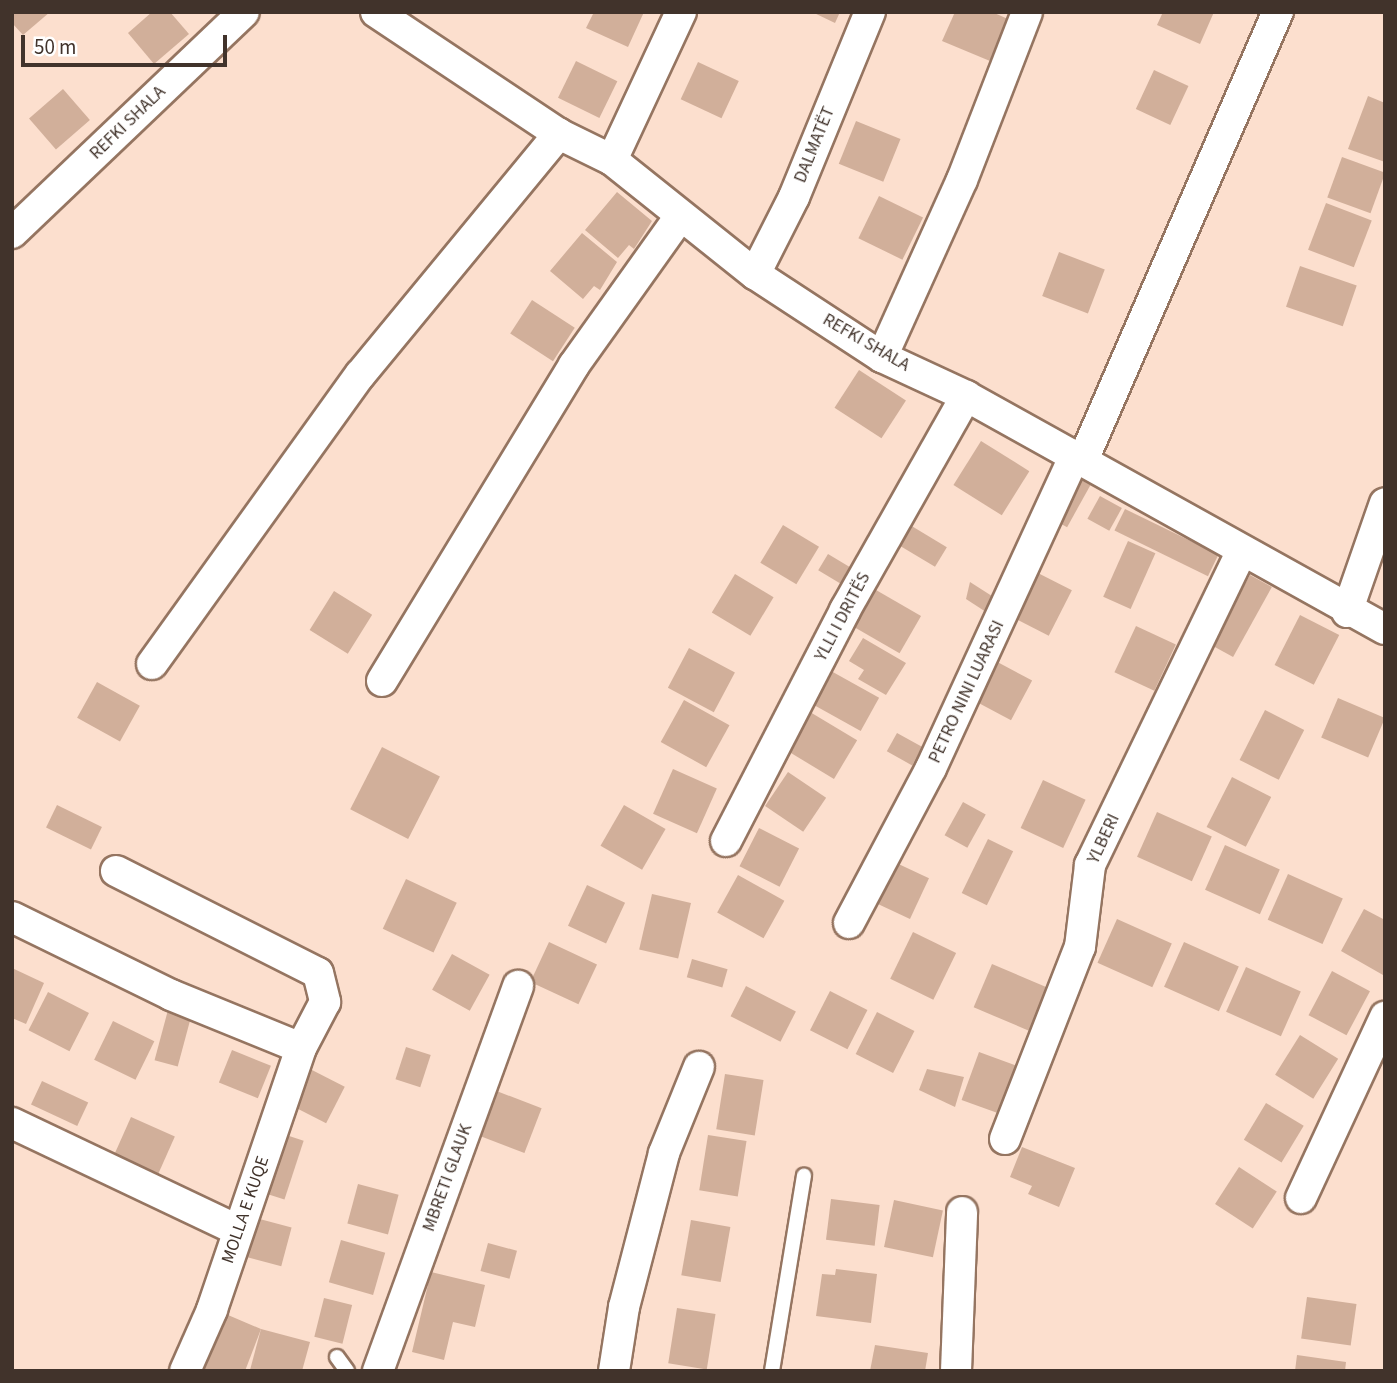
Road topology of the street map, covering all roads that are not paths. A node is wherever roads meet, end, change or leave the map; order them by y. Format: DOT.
graph roads {
  1 [pos="244,12"];
  2 [pos="376,12"];
  3 [pos="681,12"];
  4 [pos="870,12"];
  5 [pos="1027,12"];
  6 [pos="1278,12"];
  7 [pos="412,22"];
  8 [pos="559,134"];
  9 [pos="612,160"];
  10 [pos="679,218"];
  11 [pos="12,233"];
  12 [pos="755,274"];
  13 [pos="883,357"];
  14 [pos="966,396"];
  15 [pos="1079,458"];
  16 [pos="1385,503"];
  17 [pos="1242,551"];
  18 [pos="1347,612"];
  19 [pos="1385,629"];
  20 [pos="152,664"];
  21 [pos="382,681"];
  22 [pos="726,841"];
  23 [pos="116,871"];
  24 [pos="12,917"];
  25 [pos="849,923"];
  26 [pos="518,986"];
  27 [pos="1385,1017"];
  28 [pos="301,1048"];
  29 [pos="699,1067"];
  30 [pos="12,1123"];
  31 [pos="1005,1139"];
  32 [pos="804,1177"];
  33 [pos="1301,1198"];
  34 [pos="962,1212"];
  35 [pos="237,1230"];
  36 [pos="337,1357"];
  37 [pos="185,1371"];
  38 [pos="347,1371"];
  39 [pos="378,1371"];
  40 [pos="614,1371"];
  41 [pos="772,1371"];
  42 [pos="956,1371"];
  1 -- 11 [label="street, REFKI SHALA"];
  2 -- 7 [label="street, REFKI SHALA"];
  3 -- 9 [label="street"];
  4 -- 12 [label="street, DALMATËT"];
  5 -- 13 [label="street"];
  6 -- 15 [label="street, PETRO NINI LUARASI"];
  7 -- 8 [label="street, REFKI SHALA"];
  8 -- 9 [label="street, REFKI SHALA"];
  8 -- 20 [label="street"];
  9 -- 10 [label="street, REFKI SHALA"];
  10 -- 12 [label="street, REFKI SHALA"];
  10 -- 21 [label="street"];
  12 -- 13 [label="street, REFKI SHALA"];
  13 -- 14 [label="street, REFKI SHALA"];
  14 -- 15 [label="street, REFKI SHALA"];
  14 -- 22 [label="street, YLLI I DRITËS"];
  15 -- 17 [label="street, REFKI SHALA"];
  15 -- 25 [label="street, PETRO NINI LUARASI"];
  16 -- 18 [label="street"];
  17 -- 18 [label="street, REFKI SHALA"];
  17 -- 31 [label="street, YLBERI"];
  18 -- 19 [label="street, REFKI SHALA"];
  23 -- 28 [label="street, MOLLA E KUQE"];
  24 -- 28 [label="street"];
  26 -- 39 [label="street, MBRETI GLAUK"];
  27 -- 33 [label="street"];
  28 -- 35 [label="street, MOLLA E KUQE"];
  29 -- 40 [label="street"];
  30 -- 35 [label="street"];
  32 -- 41 [label="lane"];
  34 -- 42 [label="street"];
  35 -- 37 [label="street, MOLLA E KUQE"];
  36 -- 38 [label="lane"];
}
